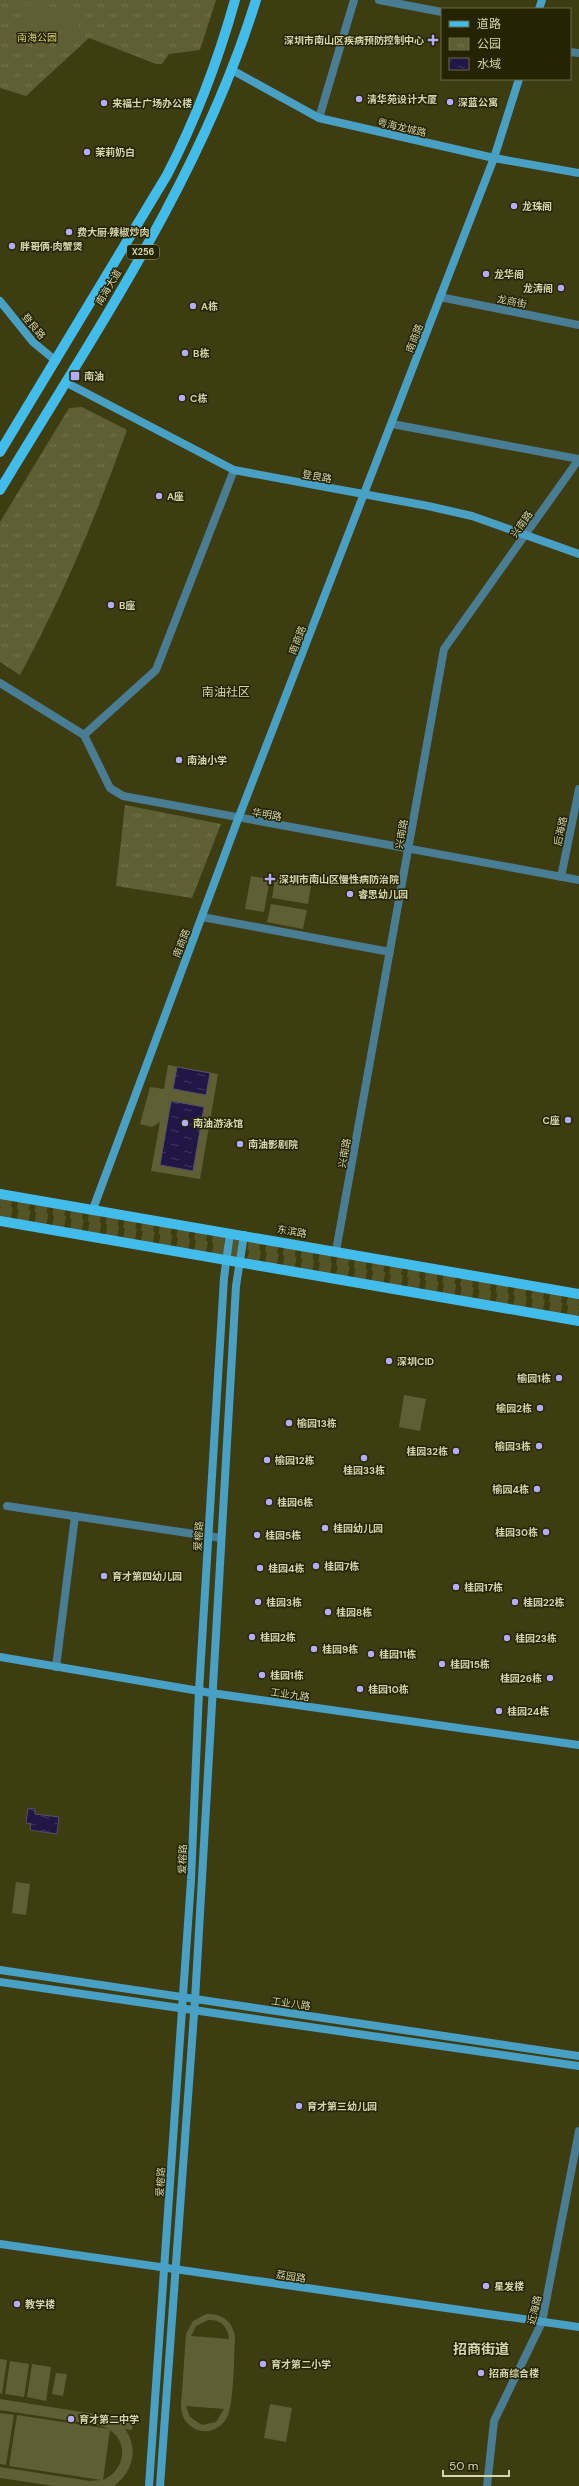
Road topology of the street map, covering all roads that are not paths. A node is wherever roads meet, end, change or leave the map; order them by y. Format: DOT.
graph roads {
  1 [pos="235,0"];
  2 [pos="256,0"];
  3 [pos="354,0"];
  4 [pos="379,0"];
  5 [pos="441,12"];
  6 [pos="232,70"];
  7 [pos="519,80"];
  8 [pos="319,118"];
  9 [pos="494,158"];
  10 [pos="579,173"];
  11 [pos="440,298"];
  12 [pos="0,301"];
  13 [pos="579,325"];
  14 [pos="56,361"];
  15 [pos="65,382"];
  16 [pos="392,424"];
  17 [pos="0,452"];
  18 [pos="579,459"];
  19 [pos="234,470"];
  20 [pos="0,490"];
  21 [pos="364,494"];
  22 [pos="526,535"];
  23 [pos="579,554"];
  24 [pos="0,683"];
  25 [pos="84,734"];
  26 [pos="579,789"];
  27 [pos="238,819"];
  28 [pos="408,849"];
  29 [pos="561,877"];
  30 [pos="579,880"];
  31 [pos="202,917"];
  32 [pos="390,952"];
  33 [pos="0,1194"];
  34 [pos="93,1209"];
  35 [pos="0,1221"];
  36 [pos="230,1233"];
  37 [pos="244,1235"];
  38 [pos="336,1251"];
  39 [pos="226,1260"];
  40 [pos="239,1262"];
  41 [pos="579,1294"];
  42 [pos="579,1321"];
  43 [pos="8,1506"];
  44 [pos="75,1516"];
  45 [pos="208,1536"];
  46 [pos="221,1538"];
  47 [pos="0,1657"];
  48 [pos="56,1667"];
  49 [pos="199,1691"];
  50 [pos="211,1693"];
  51 [pos="579,1746"];
  52 [pos="0,1970"];
  53 [pos="0,1982"];
  54 [pos="182,1998"];
  55 [pos="195,2000"];
  56 [pos="181,2010"];
  57 [pos="194,2011"];
  58 [pos="579,2056"];
  59 [pos="579,2066"];
  60 [pos="579,2131"];
  61 [pos="0,2244"];
  62 [pos="164,2268"];
  63 [pos="176,2270"];
  64 [pos="542,2322"];
  65 [pos="579,2327"];
  66 [pos="149,2477"];
  67 [pos="161,2482"];
  68 [pos="148,2486"];
  69 [pos="487,2486"];
  1 -- 14 [label="main road, 南海大道 / X256"];
  2 -- 6 [label="main road, 南海大道 / X256"];
  3 -- 8 [label="street"];
  4 -- 5 [label="street"];
  6 -- 8 [label="street, 粤海龙城路"];
  6 -- 15 [label="main road, 南海大道 / X256"];
  7 -- 9 [label="street, 南商路"];
  8 -- 9 [label="street, 粤海龙城路"];
  9 -- 10 [label="street, 粤海龙城路"];
  9 -- 11 [label="street, 南商路"];
  11 -- 13 [label="street, 龙商街"];
  11 -- 16 [label="street, 南商路"];
  12 -- 14 [label="street, 登良路"];
  14 -- 17 [label="main road, 南海大道 / X256"];
  15 -- 19 [label="street, 登良路"];
  15 -- 20 [label="main road, 南海大道 / X256"];
  16 -- 18 [label="street"];
  16 -- 21 [label="street, 南商路"];
  18 -- 22 [label="street, 兴南路"];
  19 -- 21 [label="street, 登良路"];
  19 -- 25 [label="street"];
  21 -- 22 [label="street, 登良路"];
  21 -- 27 [label="street, 南商路"];
  22 -- 23 [label="street, 登良路"];
  22 -- 28 [label="street, 兴南路"];
  24 -- 25 [label="street"];
  25 -- 27 [label="street, 华明路"];
  26 -- 29 [label="street, 后海路"];
  27 -- 28 [label="street, 华明路"];
  27 -- 31 [label="street, 南商路"];
  28 -- 29 [label="street, 华明路"];
  28 -- 32 [label="street, 兴南路"];
  29 -- 30 [label="street, 华明路"];
  31 -- 32 [label="street"];
  31 -- 34 [label="street, 南商路"];
  32 -- 38 [label="street, 兴南路"];
  33 -- 34 [label="main road, 东滨路"];
  34 -- 36 [label="main road, 东滨路"];
  35 -- 39 [label="main road"];
  36 -- 37 [label="main road, 东滨路"];
  36 -- 39 [label="street, 爱榕路"];
  37 -- 38 [label="main road, 东滨路"];
  37 -- 40 [label="street, 爱榕路"];
  38 -- 41 [label="main road, 东滨路"];
  39 -- 40 [label="main road"];
  39 -- 45 [label="street, 爱榕路"];
  40 -- 42 [label="main road"];
  40 -- 46 [label="street, 爱榕路"];
  43 -- 44 [label="street"];
  44 -- 45 [label="street"];
  44 -- 48 [label="street"];
  45 -- 46 [label="street"];
  45 -- 49 [label="street, 爱榕路"];
  46 -- 50 [label="street, 爱榕路"];
  47 -- 48 [label="street, 工业九路"];
  48 -- 49 [label="street, 工业九路"];
  49 -- 50 [label="street, 工业九路"];
  49 -- 54 [label="street, 爱榕路"];
  50 -- 51 [label="street, 工业九路"];
  50 -- 55 [label="street, 爱榕路"];
  52 -- 54 [label="street, 工业八路"];
  53 -- 56 [label="street"];
  54 -- 55 [label="street, 工业八路"];
  54 -- 56 [label="street, 爱榕路"];
  55 -- 57 [label="street, 爱榕路"];
  55 -- 58 [label="street, 工业八路"];
  56 -- 57 [label="street"];
  56 -- 62 [label="street, 爱榕路"];
  57 -- 59 [label="street"];
  57 -- 63 [label="street, 爱榕路"];
  60 -- 64 [label="street, 近海路"];
  61 -- 62 [label="street, 荔园路"];
  62 -- 63 [label="street, 荔园路"];
  62 -- 66 [label="street, 爱榕路"];
  63 -- 64 [label="street, 荔园路"];
  63 -- 67 [label="street, 爱榕路"];
  64 -- 65 [label="street, 荔园路"];
  64 -- 69 [label="street, 近海路"];
  66 -- 67 [label="street"];
  66 -- 68 [label="street, 爱榕路"];
}
